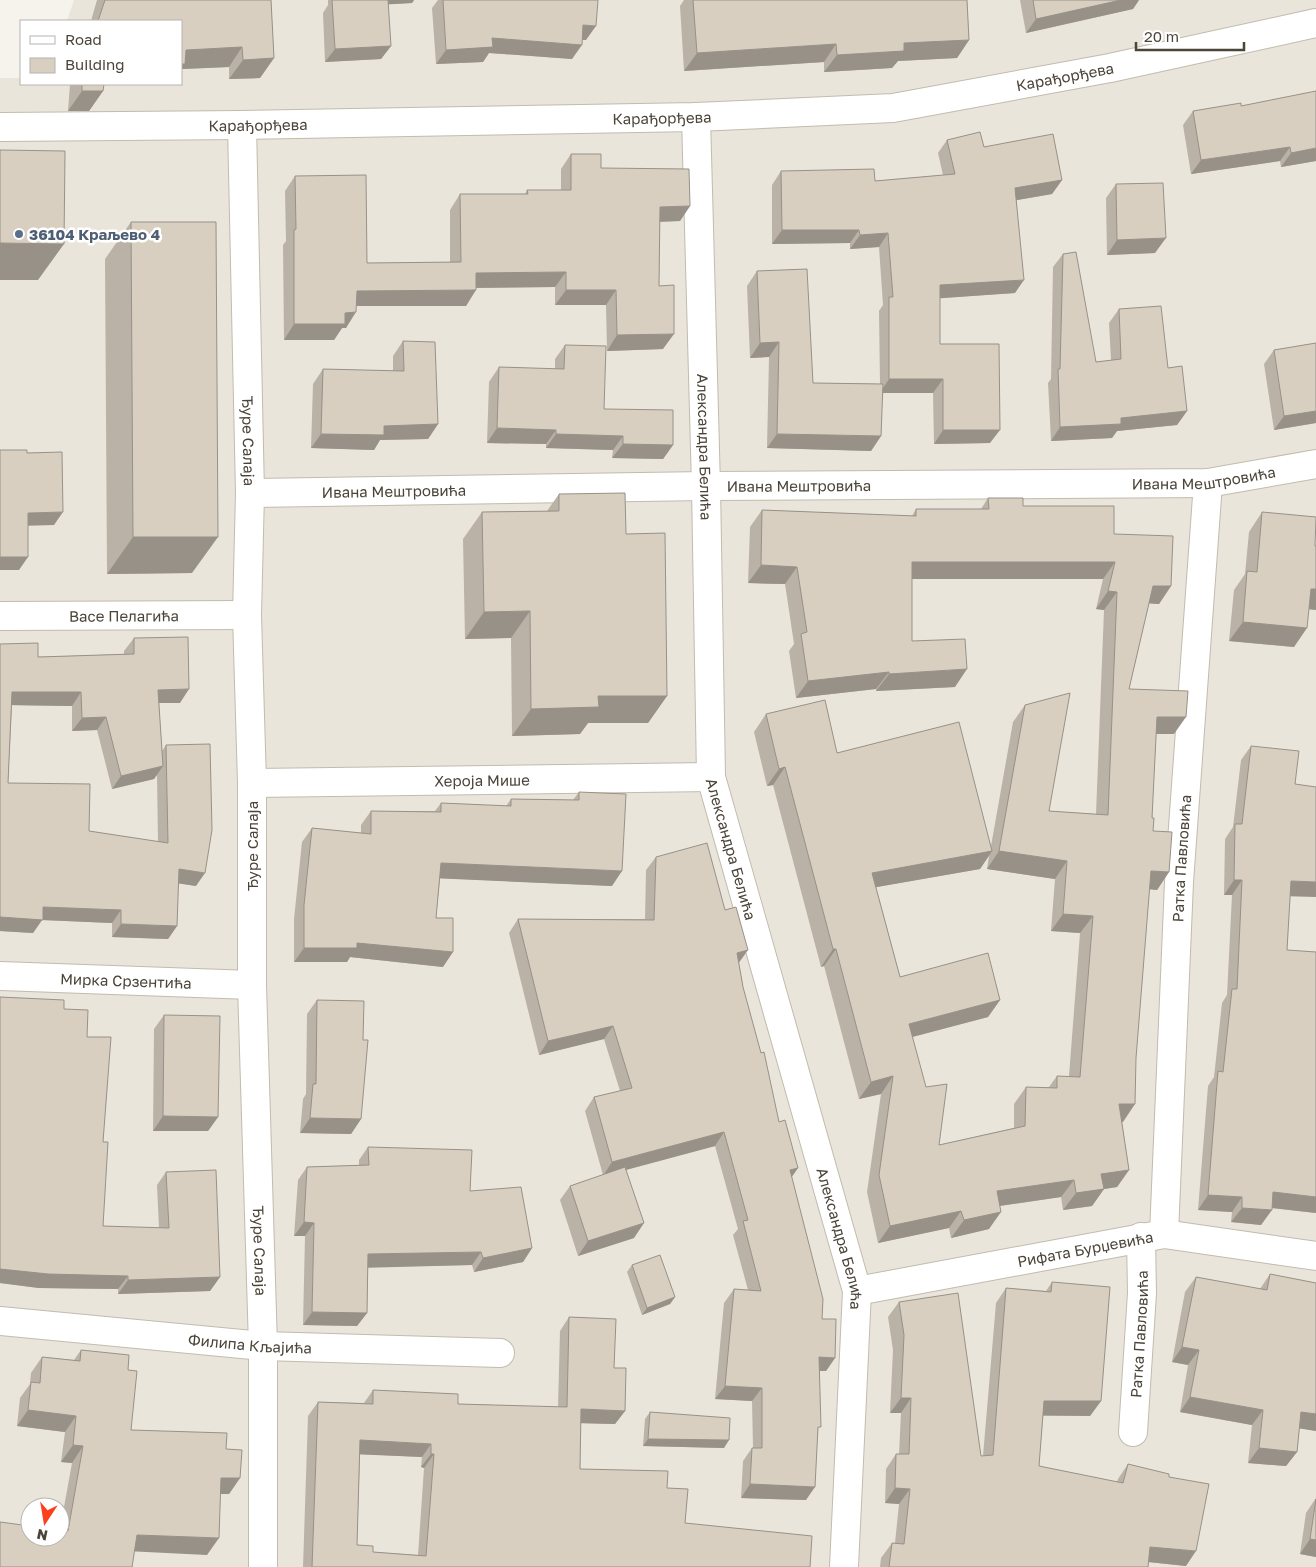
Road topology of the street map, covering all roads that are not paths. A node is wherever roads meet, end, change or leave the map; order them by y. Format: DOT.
graph roads {
  1 [pos="1316,23"];
  2 [pos="696,117"];
  3 [pos="242,125"];
  4 [pos="0,127"];
  5 [pos="1316,464"];
  6 [pos="1208,483"];
  7 [pos="706,486"];
  8 [pos="250,493"];
  9 [pos="247,615"];
  10 [pos="0,616"];
  11 [pos="711,777"];
  12 [pos="252,783"];
  13 [pos="0,976"];
  14 [pos="252,985"];
  15 [pos="1153,1235"];
  16 [pos="1316,1256"];
  17 [pos="857,1291"];
  18 [pos="0,1321"];
  19 [pos="263,1346"];
  20 [pos="500,1354"];
  21 [pos="1133,1432"];
  22 [pos="263,1567"];
  23 [pos="844,1567"];
  1 -- 2 [label="street, Карађорђева"];
  2 -- 3 [label="street, Карађорђева"];
  2 -- 7 [label="street, Александра Белића"];
  3 -- 4 [label="street, Карађорђева"];
  3 -- 8 [label="street, Ђуре Салаја"];
  5 -- 6 [label="street, Ивана Мештровића"];
  6 -- 7 [label="street, Ивана Мештровића"];
  6 -- 15 [label="street, Ратка Павловића"];
  7 -- 8 [label="street, Ивана Мештровића"];
  7 -- 11 [label="street, Александра Белића"];
  8 -- 9 [label="street, Ђуре Салаја"];
  9 -- 10 [label="street, Васе Пелагића"];
  9 -- 12 [label="street, Ђуре Салаја"];
  11 -- 12 [label="street, Хероја Мише"];
  11 -- 17 [label="street, Александра Белића"];
  12 -- 14 [label="street, Ђуре Салаја"];
  13 -- 14 [label="street, Мирка Срзентића"];
  14 -- 19 [label="street, Ђуре Салаја"];
  15 -- 16 [label="street, Рифата Бурџевића"];
  15 -- 17 [label="street, Рифата Бурџевића"];
  15 -- 21 [label="street, Ратка Павловића"];
  17 -- 23 [label="street, Александра Белића"];
  18 -- 19 [label="street, Филипа Кљајића"];
  19 -- 20 [label="street, Филипа Кљајића"];
  19 -- 22 [label="street, Ђуре Салаја"];
}
